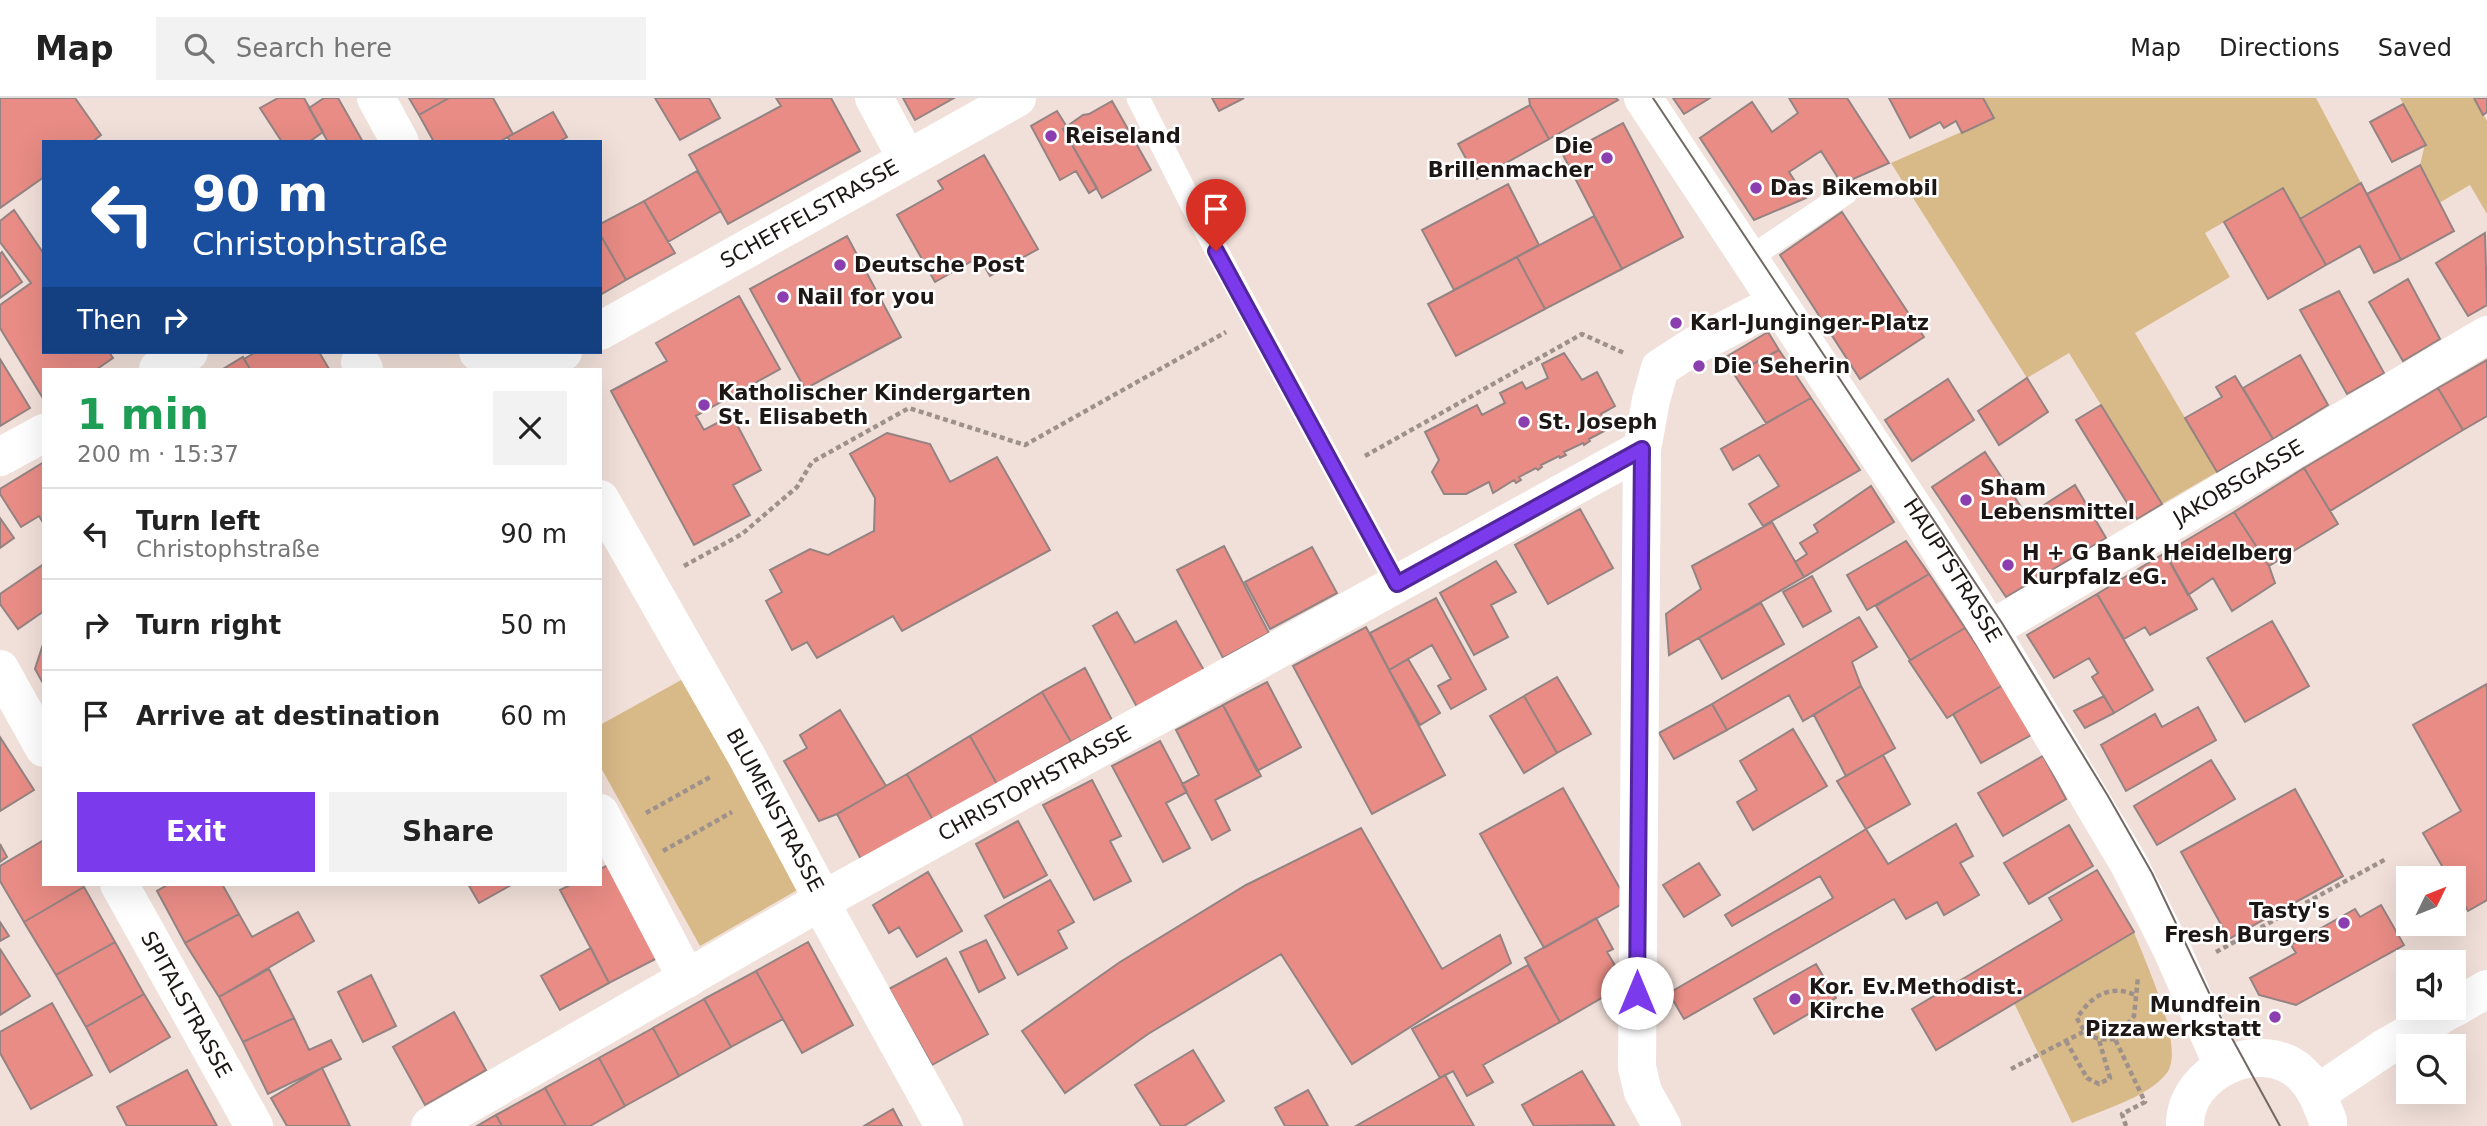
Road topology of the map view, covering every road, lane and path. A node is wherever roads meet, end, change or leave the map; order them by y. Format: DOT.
graph roads {
  1 [pos="376,98"];
  2 [pos="874,98"];
  3 [pos="1017,98"];
  4 [pos="1138,98"];
  5 [pos="1643,98"];
  6 [pos="399,140"];
  7 [pos="907,159"];
  8 [pos="1846,193"];
  9 [pos="1748,259"];
  10 [pos="1777,303"];
  11 [pos="1252,317"];
  12 [pos="602,330"];
  13 [pos="2487,335"];
  14 [pos="185,354"];
  15 [pos="484,354"];
  16 [pos="559,354"];
  17 [pos="160,368"];
  18 [pos="527,368"];
  19 [pos="532,368"];
  20 [pos="1655,384"];
  21 [pos="42,434"];
  22 [pos="1642,449"];
  23 [pos="0,457"];
  24 [pos="1336,472"];
  25 [pos="602,503"];
  26 [pos="1397,584"];
  27 [pos="649,586"];
  28 [pos="1990,630"];
  29 [pos="0,669"];
  30 [pos="42,744"];
  31 [pos="747,757"];
  32 [pos="766,793"];
  33 [pos="605,822"];
  34 [pos="2386,859"];
  35 [pos="630,870"];
  36 [pos="120,886"];
  37 [pos="824,900"];
  38 [pos="2173,951"];
  39 [pos="687,979"];
  40 [pos="2487,989"];
  41 [pos="2135,995"];
  42 [pos="2466,1001"];
  43 [pos="2432,1020"];
  44 [pos="2083,1032"];
  45 [pos="2115,1039"];
  46 [pos="2099,1040"];
  47 [pos="2066,1041"];
  48 [pos="2223,1066"];
  49 [pos="2011,1069"];
  50 [pos="2323,1109"];
  51 [pos="254,1126"];
  52 [pos="430,1126"];
  53 [pos="944,1126"];
  54 [pos="1662,1126"];
  55 [pos="2126,1126"];
  56 [pos="2185,1126"];
  1 -- 6 [label="street"];
  2 -- 7 [label="street"];
  3 -- 7 [label="street, SCHEFFELSTRASSE"];
  4 -- 11 [label="lane"];
  5 -- 9 [label="street, HAUPTSTRASSE"];
  7 -- 12 [label="street, SCHEFFELSTRASSE"];
  8 -- 9 [label="lane"];
  9 -- 10 [label="street, HAUPTSTRASSE"];
  10 -- 20 [label="street"];
  10 -- 28 [label="street, HAUPTSTRASSE"];
  11 -- 24 [label="lane"];
  11 -- 27 [label="path"];
  13 -- 28 [label="street, JAKOBSGASSE"];
  14 -- 17 [label="street"];
  15 -- 18 [label="street"];
  16 -- 19 [label="street"];
  20 -- 22 [label="street"];
  20 -- 24 [label="path"];
  21 -- 23 [label="street"];
  22 -- 26 [label="street, CHRISTOPHSTRASSE"];
  22 -- 54 [label="street"];
  24 -- 26 [label="lane"];
  25 -- 27 [label="street, BLUMENSTRASSE"];
  26 -- 37 [label="street, CHRISTOPHSTRASSE"];
  27 -- 31 [label="street, BLUMENSTRASSE"];
  28 -- 38 [label="street, HAUPTSTRASSE"];
  29 -- 30 [label="street"];
  31 -- 32 [label="street, BLUMENSTRASSE"];
  31 -- 33 [label="path"];
  32 -- 35 [label="path"];
  32 -- 37 [label="street, BLUMENSTRASSE"];
  33 -- 35 [label="street"];
  34 -- 38 [label="path"];
  35 -- 39 [label="street"];
  36 -- 51 [label="street, SPITALSTRASSE"];
  37 -- 39 [label="street, CHRISTOPHSTRASSE"];
  37 -- 53 [label="street, BLUMENSTRASSE"];
  38 -- 41 [label="path"];
  38 -- 48 [label="street, HAUPTSTRASSE"];
  39 -- 52 [label="street, CHRISTOPHSTRASSE"];
  40 -- 42 [label="street"];
  41 -- 44 [label="path"];
  41 -- 45 [label="path"];
  43 -- 50 [label="street"];
  44 -- 46 [label="path"];
  44 -- 47 [label="path"];
  45 -- 46 [label="path"];
  45 -- 55 [label="path"];
  46 -- 47 [label="path"];
  47 -- 49 [label="path"];
  48 -- 50 [label="street"];
  48 -- 56 [label="street"];
}
